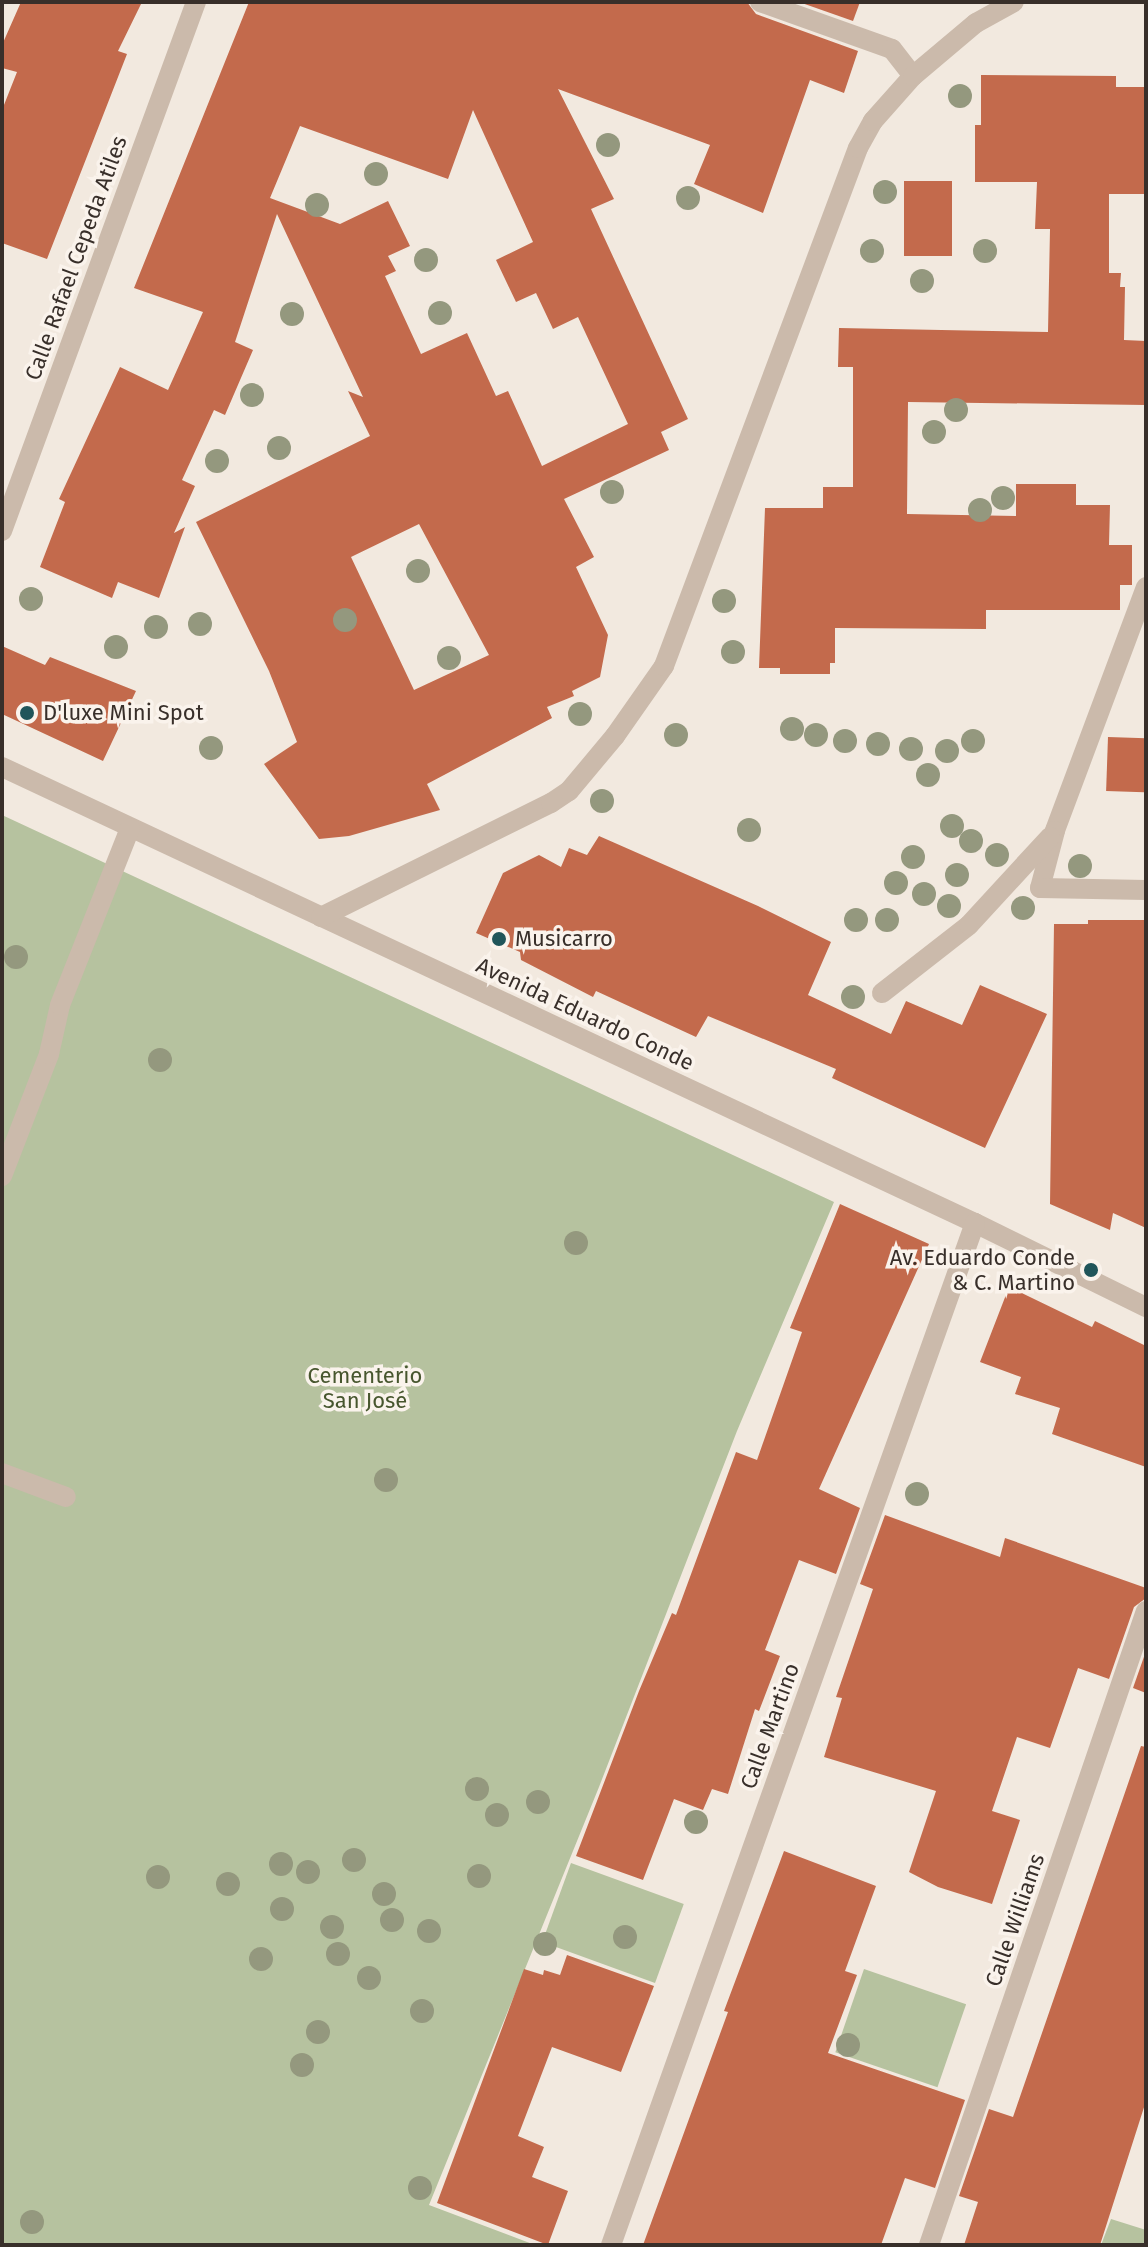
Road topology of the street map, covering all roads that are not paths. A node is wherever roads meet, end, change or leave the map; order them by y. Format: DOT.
graph roads {
  1 [pos="196,2"];
  2 [pos="760,2"];
  3 [pos="1014,2"];
  4 [pos="913,76"];
  5 [pos="2,531"];
  6 [pos="1146,587"];
  7 [pos="2,767"];
  8 [pos="130,828"];
  9 [pos="1055,831"];
  10 [pos="1146,890"];
  11 [pos="321,917"];
  12 [pos="882,993"];
  13 [pos="2,1176"];
  14 [pos="975,1223"];
  15 [pos="1146,1307"];
  16 [pos="2,1473"];
  17 [pos="66,1497"];
  18 [pos="1146,1611"];
  19 [pos="611,2245"];
  20 [pos="929,2245"];
  1 -- 5 [label="street, Calle Rafael Cepeda Atiles"];
  2 -- 4 [label="street"];
  3 -- 4 [label="street"];
  4 -- 11 [label="street"];
  6 -- 9 [label="street"];
  7 -- 8 [label="street, Avenida Eduardo Conde"];
  8 -- 11 [label="street, Avenida Eduardo Conde"];
  8 -- 13 [label="street"];
  9 -- 10 [label="street"];
  9 -- 12 [label="street"];
  11 -- 14 [label="street, Avenida Eduardo Conde"];
  14 -- 15 [label="street, Avenida Eduardo Conde"];
  14 -- 19 [label="street, Calle Martino"];
  16 -- 17 [label="street"];
  18 -- 20 [label="street, Calle Williams"];
}
